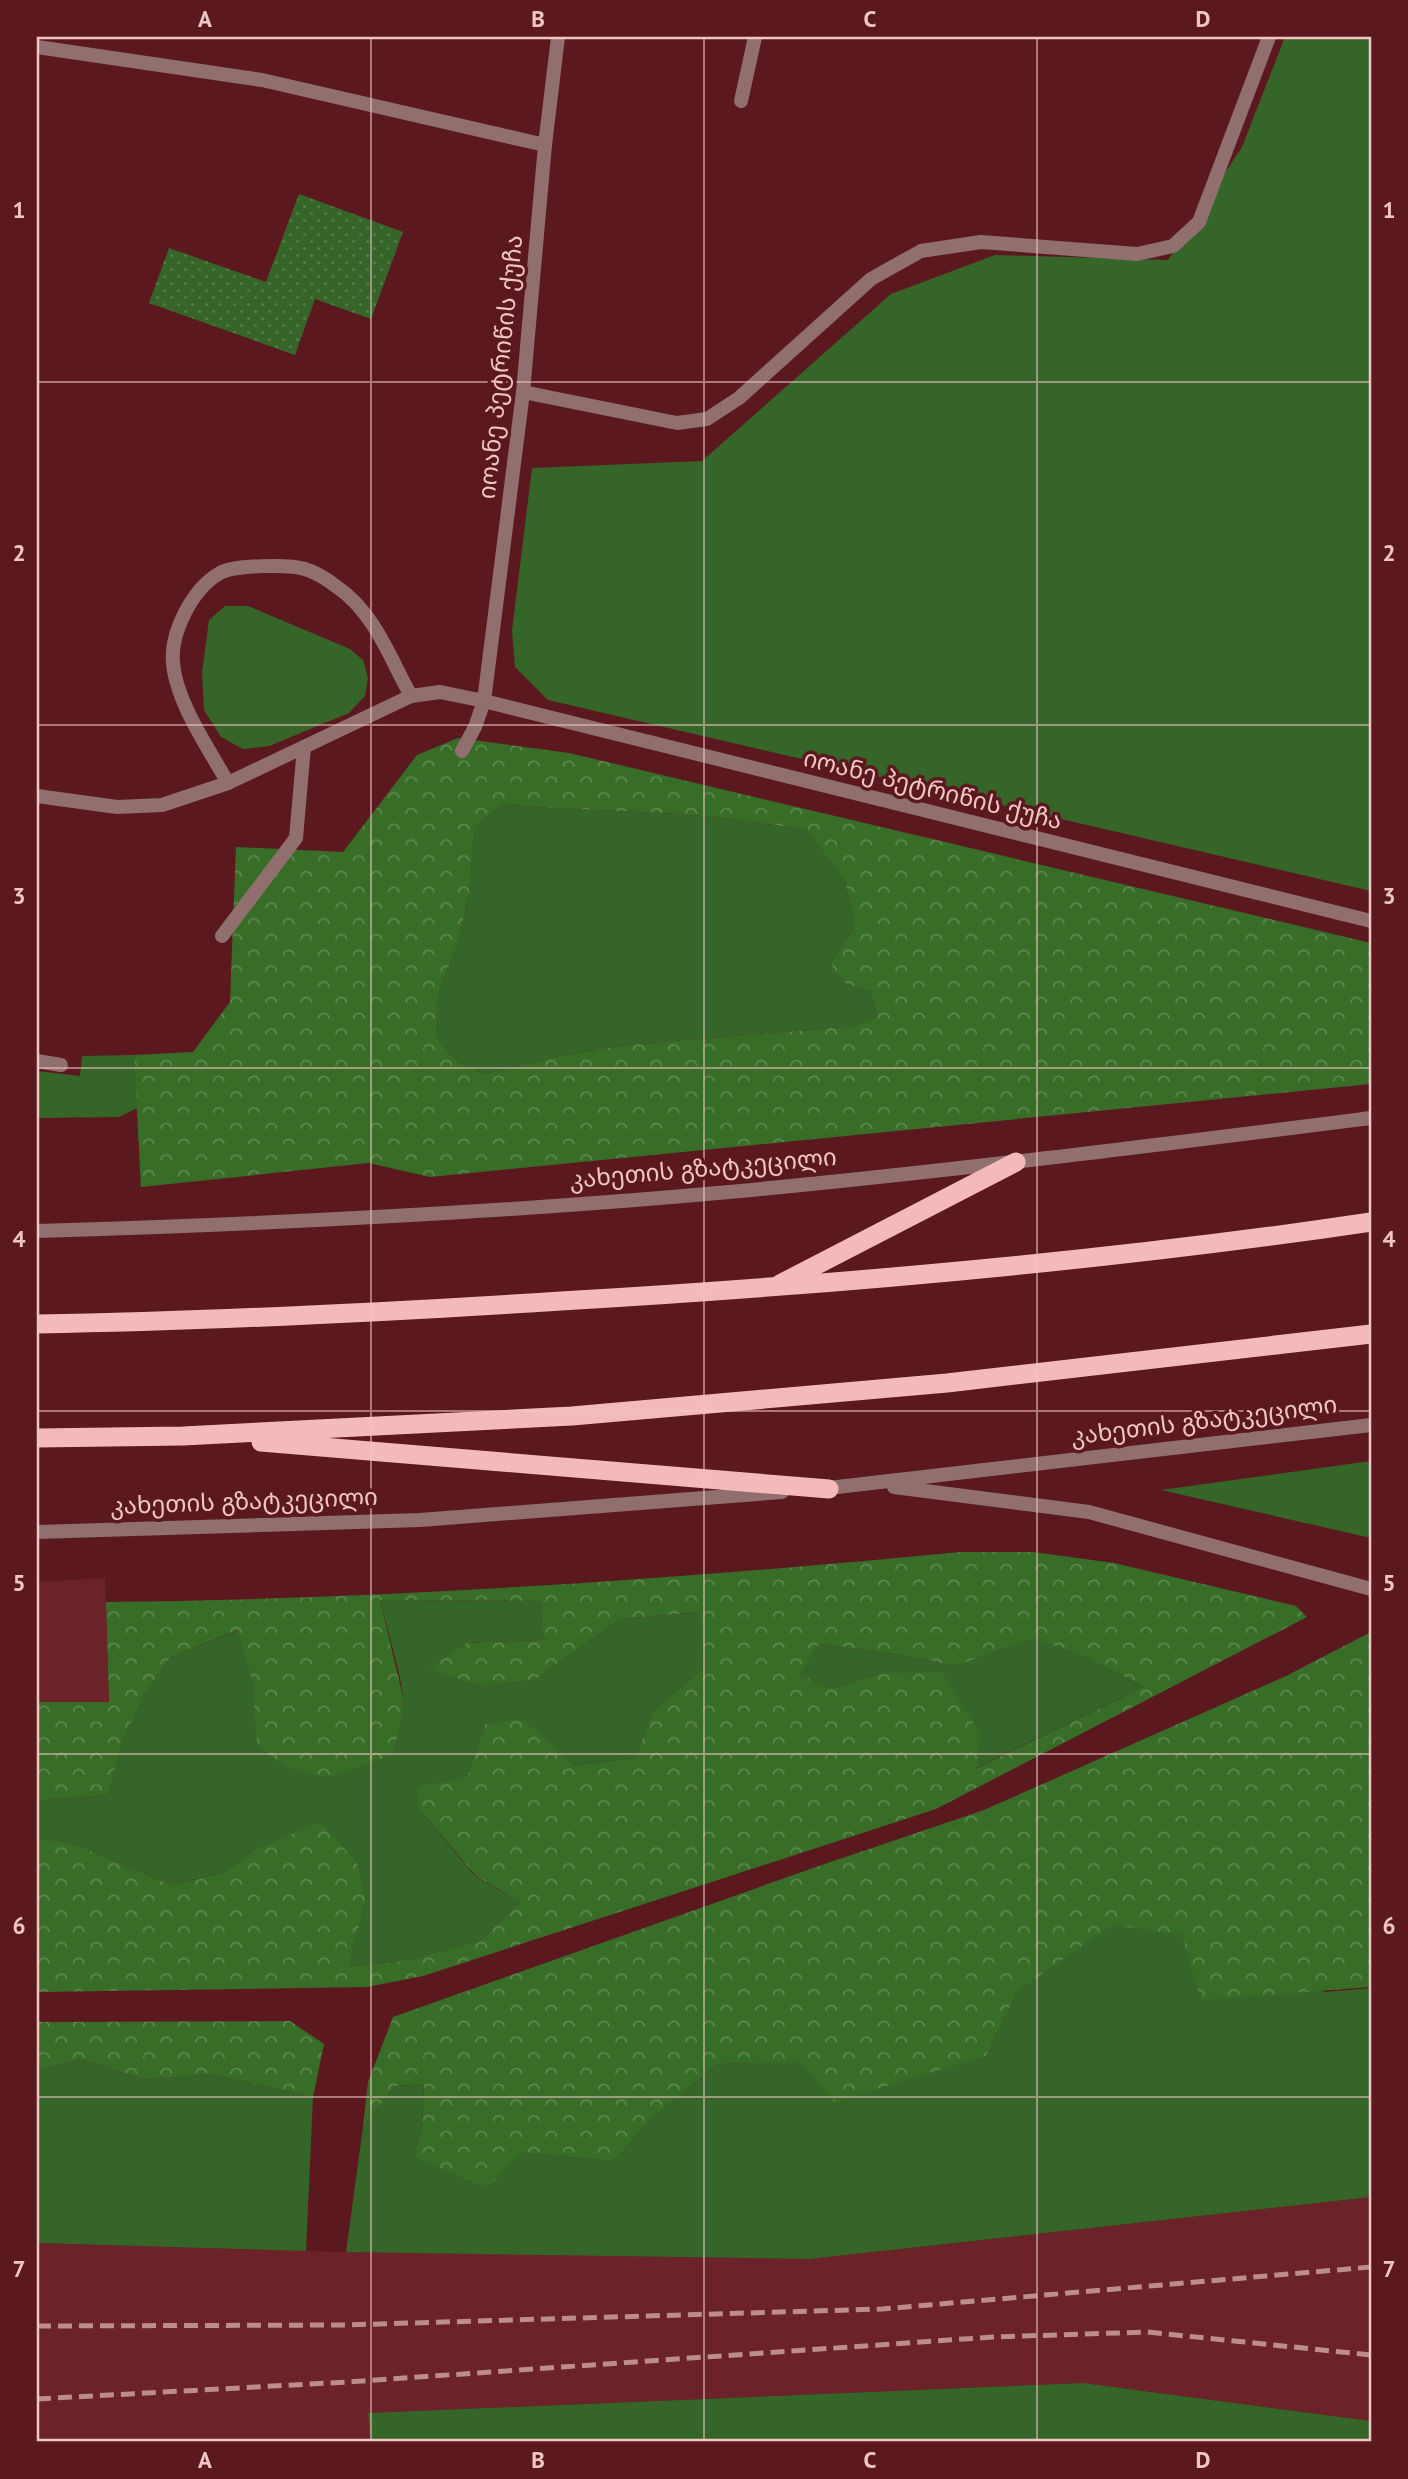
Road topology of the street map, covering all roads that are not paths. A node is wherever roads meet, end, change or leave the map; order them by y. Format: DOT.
graph roads {
  1 [pos="558,37"];
  2 [pos="755,37"];
  3 [pos="1269,37"];
  4 [pos="37,47"];
  5 [pos="740,102"];
  6 [pos="545,145"];
  7 [pos="523,392"];
  8 [pos="411,696"];
  9 [pos="484,701"];
  10 [pos="304,747"];
  11 [pos="462,751"];
  12 [pos="228,783"];
  13 [pos="37,796"];
  14 [pos="1371,921"];
  15 [pos="222,936"];
  16 [pos="37,1061"];
  17 [pos="61,1065"];
  18 [pos="1371,1118"];
  19 [pos="1016,1163"];
  20 [pos="1371,1222"];
  21 [pos="37,1231"];
  22 [pos="772,1289"];
  23 [pos="37,1324"];
  24 [pos="1371,1334"];
  25 [pos="1371,1425"];
  26 [pos="183,1436"];
  27 [pos="37,1438"];
  28 [pos="872,1484"];
  29 [pos="829,1489"];
  30 [pos="37,1532"];
  31 [pos="1371,1589"];
  1 -- 6 [label="street, იოანე პეტრიწის ქუჩა"];
  2 -- 5 [label="street"];
  3 -- 7 [label="street"];
  4 -- 6 [label="street"];
  6 -- 7 [label="street, იოანე პეტრიწის ქუჩა"];
  7 -- 9 [label="street, იოანე პეტრიწის ქუჩა"];
  8 -- 9 [label="street"];
  8 -- 10 [label="street"];
  8 -- 12 [label="street"];
  9 -- 11 [label="street, იოანე პეტრიწის ქუჩა"];
  9 -- 14 [label="street, იოანე პეტრიწის ქუჩა"];
  10 -- 12 [label="street"];
  10 -- 15 [label="street"];
  12 -- 13 [label="street"];
  16 -- 17 [label="street"];
  18 -- 19 [label="street, კახეთის გზატკეცილი"];
  19 -- 21 [label="street, კახეთის გზატკეცილი"];
  19 -- 22 [label="highway"];
  20 -- 22 [label="highway"];
  22 -- 23 [label="highway"];
  24 -- 26 [label="highway"];
  25 -- 28 [label="street, კახეთის გზატკეცილი"];
  26 -- 27 [label="highway"];
  26 -- 29 [label="highway"];
  28 -- 29 [label="street, კახეთის გზატკეცილი"];
  28 -- 31 [label="street"];
  29 -- 30 [label="street, კახეთის გზატკეცილი"];
}
